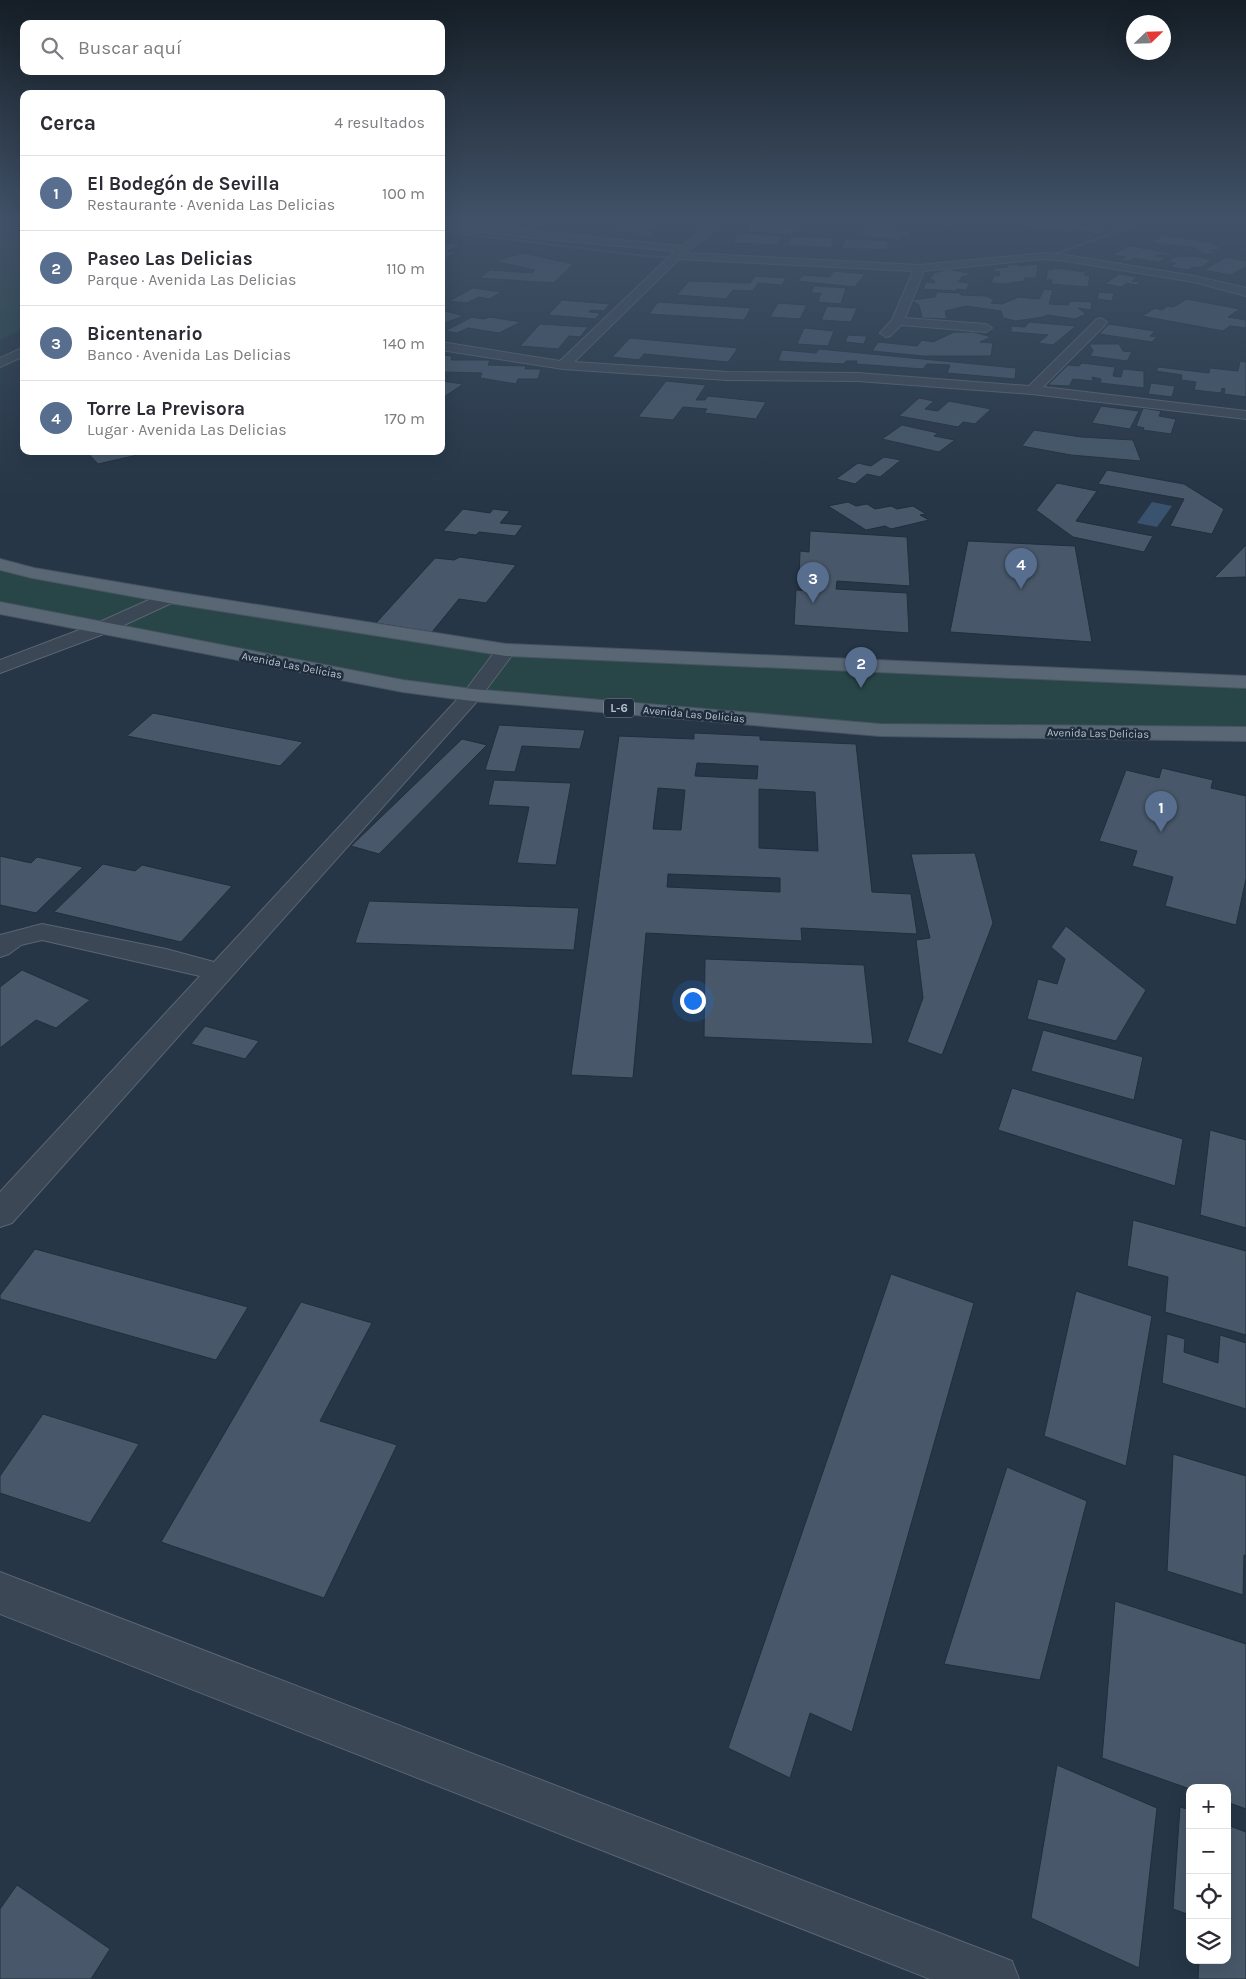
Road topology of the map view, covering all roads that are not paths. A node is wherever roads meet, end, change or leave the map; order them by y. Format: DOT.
graph roads {
  1 [pos="616,314"];
  2 [pos="901,314"];
  3 [pos="898,322"];
  4 [pos="1101,322"];
  5 [pos="986,328"];
  6 [pos="886,333"];
  7 [pos="445,347"];
  8 [pos="20,353"];
  9 [pos="0,362"];
  10 [pos="563,365"];
  11 [pos="1032,390"];
  12 [pos="1246,415"];
  13 [pos="0,564"];
  14 [pos="169,597"];
  15 [pos="0,608"];
  16 [pos="102,628"];
  17 [pos="506,650"];
  18 [pos="0,667"];
  19 [pos="1246,682"];
  20 [pos="472,695"];
  21 [pos="1246,734"];
  22 [pos="0,948"];
  23 [pos="219,972"];
  24 [pos="0,1214"];
  25 [pos="0,1593"];
  26 [pos="994,1979"];
  1 -- 10 [label="street"];
  2 -- 3 [label="street"];
  3 -- 5 [label="street"];
  3 -- 6 [label="street"];
  4 -- 11 [label="street"];
  7 -- 10 [label="street"];
  8 -- 9 [label="street"];
  10 -- 11 [label="street"];
  11 -- 12 [label="street"];
  13 -- 14 [label="main road"];
  14 -- 16 [label="street"];
  14 -- 17 [label="main road"];
  15 -- 16 [label="main road, Avenida Las Delicias / L-6"];
  16 -- 18 [label="street"];
  16 -- 20 [label="main road, Avenida Las Delicias / L-6"];
  17 -- 19 [label="main road"];
  17 -- 20 [label="street"];
  20 -- 21 [label="main road, Avenida Las Delicias / L-6"];
  20 -- 23 [label="street"];
  22 -- 23 [label="street"];
  23 -- 24 [label="street"];
  25 -- 26 [label="street"];
}
